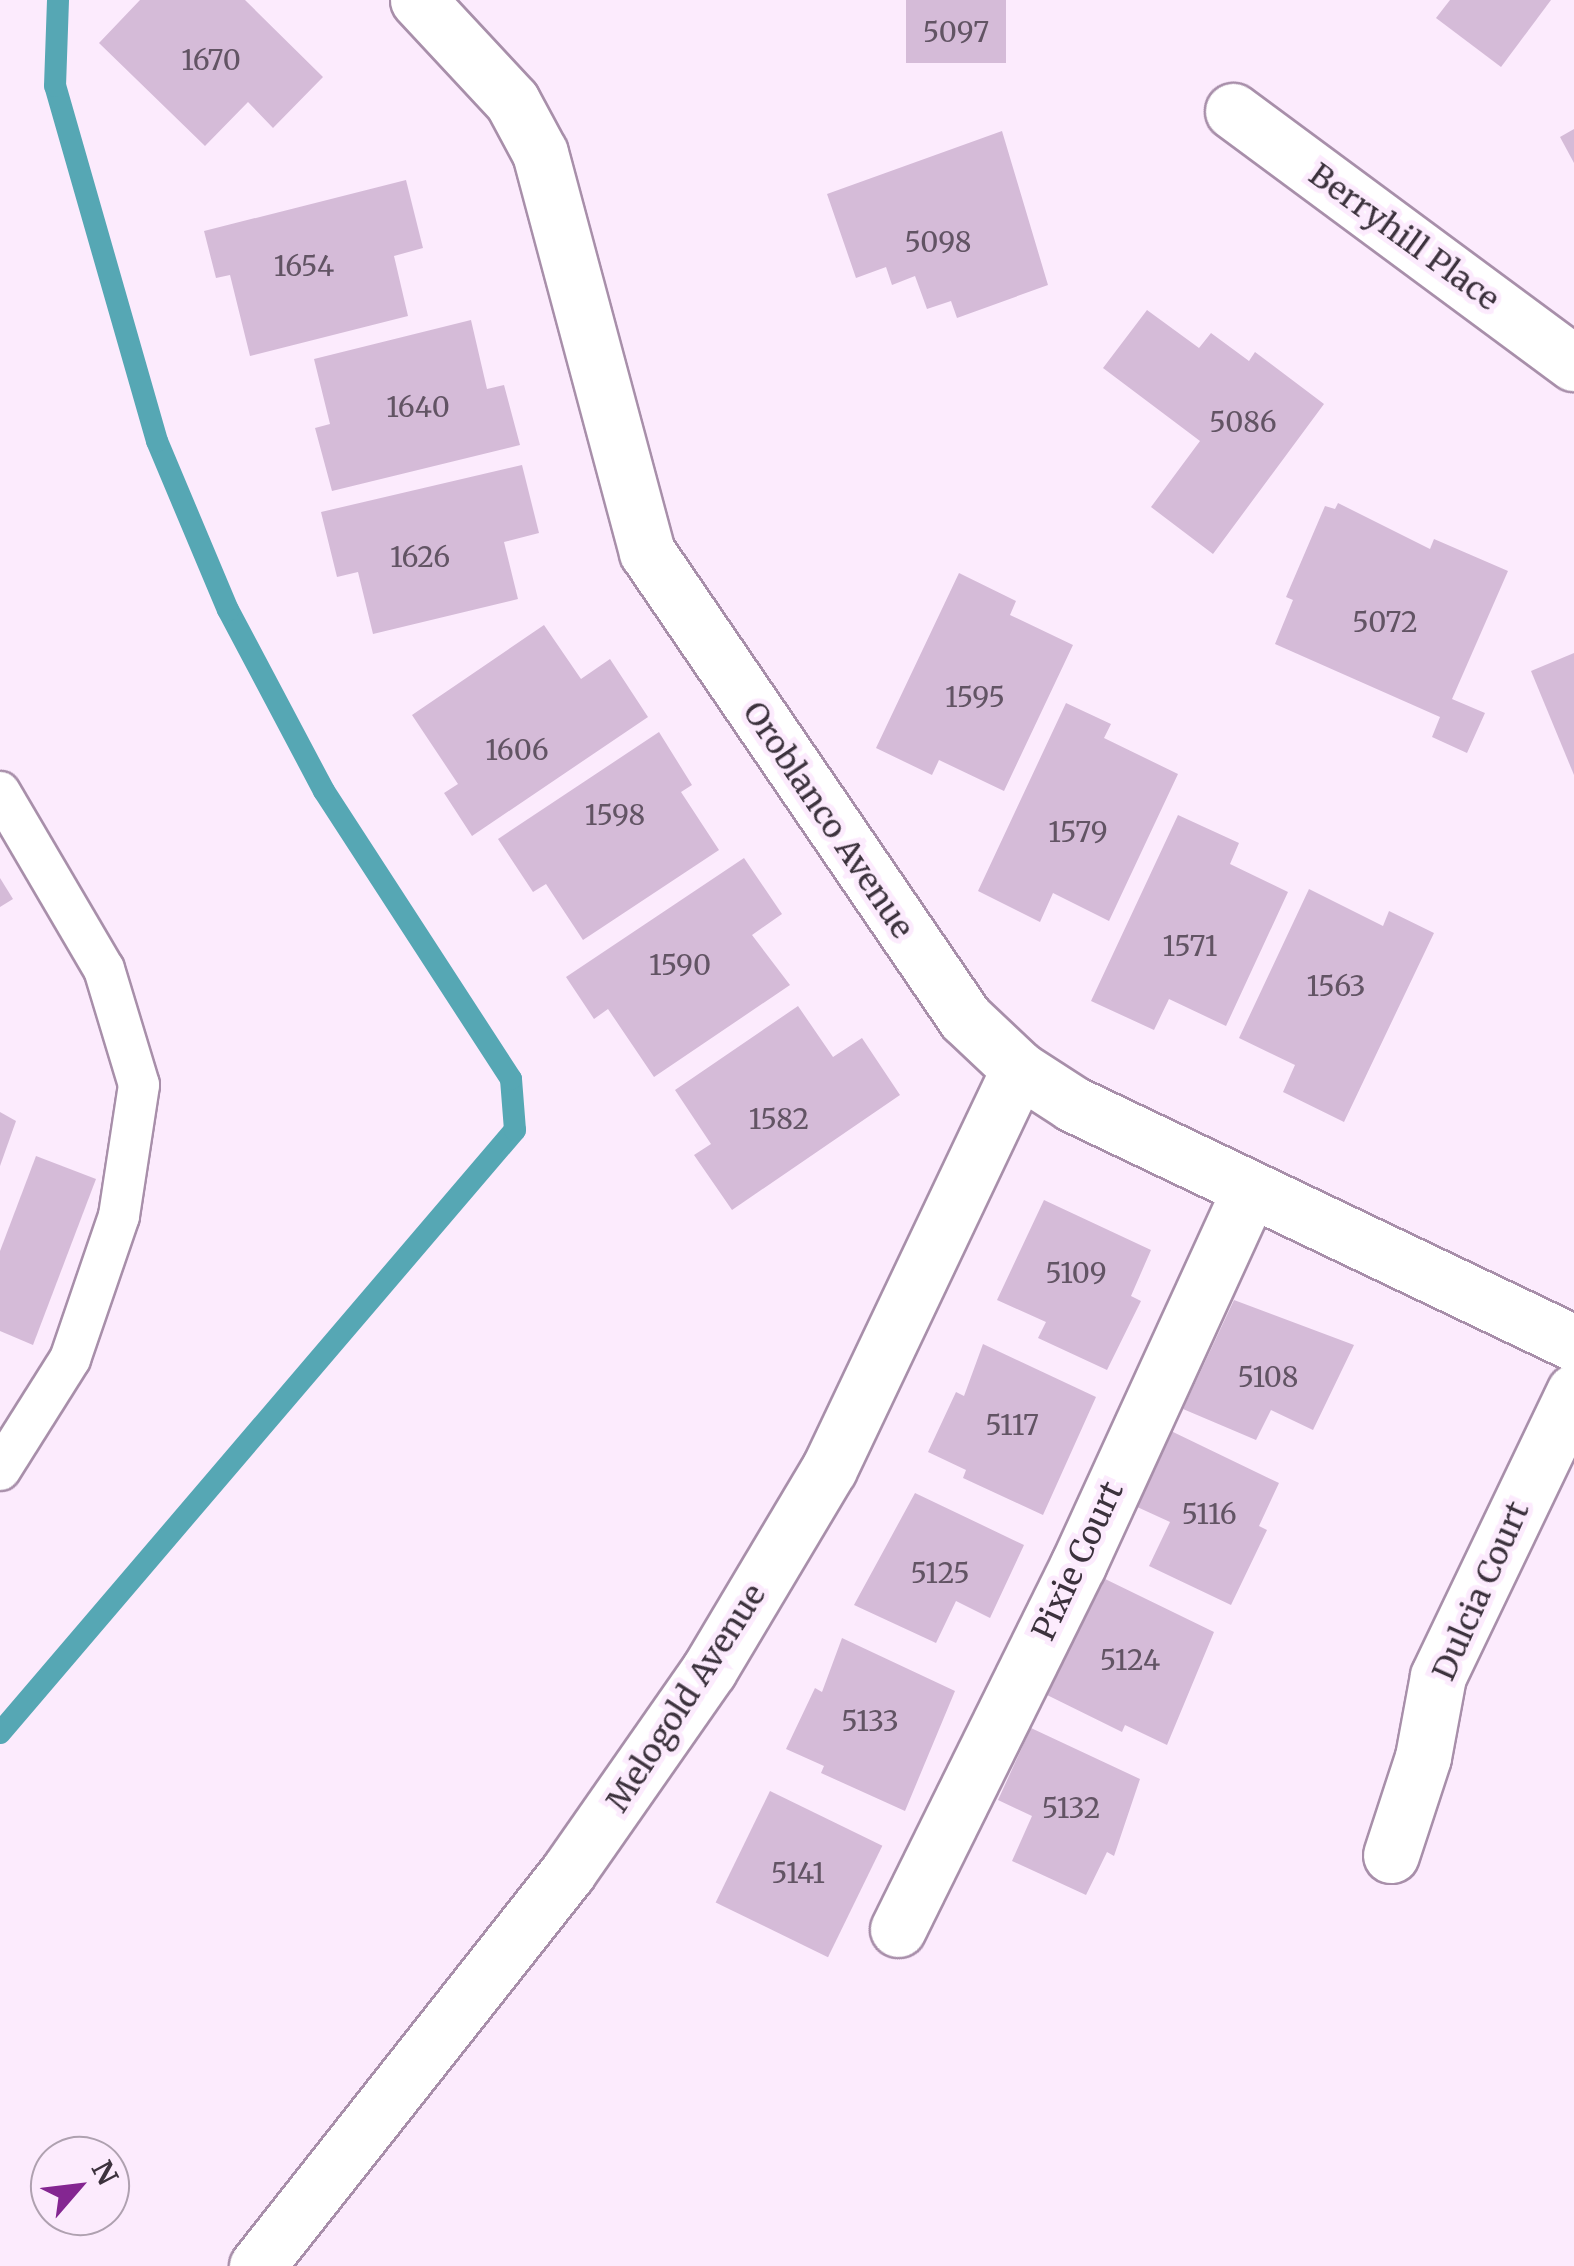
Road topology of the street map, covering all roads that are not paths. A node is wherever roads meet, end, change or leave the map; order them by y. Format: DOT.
graph roads {
  1 [pos="418,0"];
  2 [pos="1234,111"];
  3 [pos="1574,363"];
  4 [pos="0,792"];
  5 [pos="1018,1069"];
  6 [pos="1250,1189"];
  7 [pos="1574,1343"];
  8 [pos="1574,1392"];
  9 [pos="0,1470"];
  10 [pos="1390,1855"];
  11 [pos="898,1929"];
  12 [pos="256,2266"];
  1 -- 5 [label="street, Oroblanco Avenue"];
  2 -- 3 [label="street, Berryhill Place"];
  4 -- 9 [label="lane"];
  5 -- 6 [label="street, Oroblanco Avenue"];
  5 -- 12 [label="street, Melogold Avenue"];
  6 -- 7 [label="street, Oroblanco Avenue"];
  6 -- 11 [label="street, Pixie Court"];
  8 -- 10 [label="street, Dulcia Court"];
}
